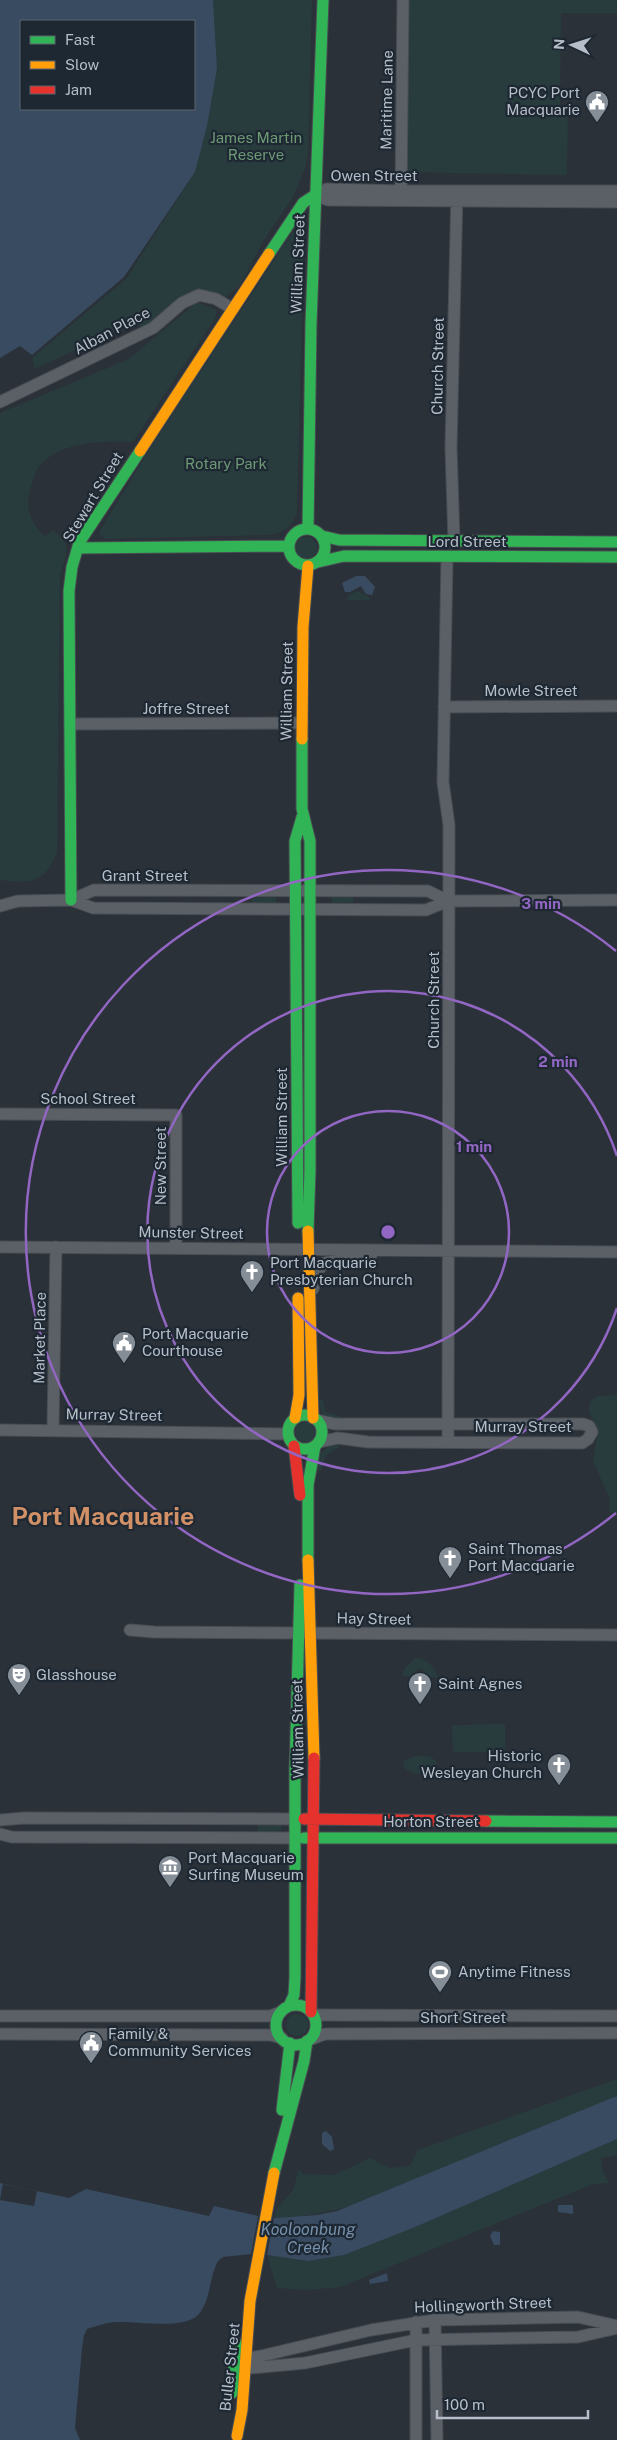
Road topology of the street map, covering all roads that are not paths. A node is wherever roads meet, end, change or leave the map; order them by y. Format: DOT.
graph roads {
  1 [pos="323,0"];
  2 [pos="403,0"];
  3 [pos="617,191"];
  4 [pos="315,196"];
  5 [pos="401,196"];
  6 [pos="457,196"];
  7 [pos="617,202"];
  8 [pos="233,310"];
  9 [pos="0,402"];
  10 [pos="308,529"];
  11 [pos="322,536"];
  12 [pos="454,541"];
  13 [pos="617,542"];
  14 [pos="289,546"];
  15 [pos="78,548"];
  16 [pos="447,557"];
  17 [pos="617,557"];
  18 [pos="313,564"];
  19 [pos="617,706"];
  20 [pos="444,707"];
  21 [pos="70,724"];
  22 [pos="302,724"];
  23 [pos="302,817"];
  24 [pos="296,892"];
  25 [pos="311,892"];
  26 [pos="71,900"];
  27 [pos="617,900"];
  28 [pos="448,901"];
  29 [pos="0,906"];
  30 [pos="296,910"];
  31 [pos="311,910"];
  32 [pos="0,1114"];
  33 [pos="176,1115"];
  34 [pos="0,1247"];
  35 [pos="56,1247"];
  36 [pos="176,1248"];
  37 [pos="303,1250"];
  38 [pos="382,1250"];
  39 [pos="447,1250"];
  40 [pos="617,1252"];
  41 [pos="310,1303"];
  42 [pos="295,1418"];
  43 [pos="314,1419"];
  44 [pos="448,1423"];
  45 [pos="54,1429"];
  46 [pos="0,1430"];
  47 [pos="288,1434"];
  48 [pos="448,1442"];
  49 [pos="317,1444"];
  50 [pos="294,1446"];
  51 [pos="130,1630"];
  52 [pos="297,1632"];
  53 [pos="310,1633"];
  54 [pos="617,1636"];
  55 [pos="313,1769"];
  56 [pos="295,1770"];
  57 [pos="24,1818"];
  58 [pos="359,1818"];
  59 [pos="247,1819"];
  60 [pos="295,1819"];
  61 [pos="313,1819"];
  62 [pos="0,1820"];
  63 [pos="617,1822"];
  64 [pos="0,1834"];
  65 [pos="23,1837"];
  66 [pos="246,1837"];
  67 [pos="358,1837"];
  68 [pos="294,1838"];
  69 [pos="313,1838"];
  70 [pos="617,1838"];
  71 [pos="285,2009"];
  72 [pos="312,2013"];
  73 [pos="376,2016"];
  74 [pos="617,2016"];
  75 [pos="1,2017"];
  76 [pos="1,2033"];
  77 [pos="617,2033"];
  78 [pos="376,2034"];
  79 [pos="308,2040"];
  80 [pos="286,2041"];
  81 [pos="276,2164"];
  82 [pos="435,2320"];
  83 [pos="416,2322"];
  84 [pos="617,2327"];
  85 [pos="436,2339"];
  86 [pos="416,2340"];
  87 [pos="239,2364"];
  88 [pos="416,2368"];
  89 [pos="436,2368"];
  90 [pos="237,2438"];
  91 [pos="416,2440"];
  92 [pos="437,2440"];
  1 -- 4 [label="street, William Street"];
  2 -- 5 [label="street, Maritime Lane"];
  3 -- 6 [label="street, Owen Street"];
  4 -- 5 [label="street, Owen Street"];
  4 -- 8 [label="street, Stewart Street"];
  4 -- 10 [label="street, William Street"];
  5 -- 6 [label="street, Owen Street"];
  6 -- 7 [label="street, Owen Street"];
  6 -- 12 [label="street, Church Street"];
  8 -- 9 [label="street, Alban Place"];
  8 -- 15 [label="street, Stewart Street"];
  10 -- 11 [label="street, Lord Street"];
  10 -- 14 [label="street"];
  11 -- 12 [label="street, Lord Street"];
  11 -- 18 [label="street"];
  12 -- 13 [label="street, Lord Street"];
  14 -- 15 [label="street"];
  14 -- 18 [label="street"];
  15 -- 21 [label="street, Stewart Street"];
  16 -- 17 [label="street, Lord Street"];
  16 -- 18 [label="street, Lord Street"];
  16 -- 20 [label="street, Church Street"];
  18 -- 22 [label="street, William Street"];
  19 -- 20 [label="street, Mowle Street"];
  20 -- 28 [label="street, Church Street"];
  21 -- 22 [label="street, Joffre Street"];
  21 -- 26 [label="street, Stewart Street"];
  22 -- 23 [label="street, William Street"];
  23 -- 24 [label="street, William Street"];
  23 -- 25 [label="street, William Street"];
  24 -- 25 [label="street, Grant Street"];
  24 -- 26 [label="street, Grant Street"];
  24 -- 30 [label="street, William Street"];
  25 -- 28 [label="street, Grant Street"];
  25 -- 31 [label="street, William Street"];
  26 -- 29 [label="street"];
  26 -- 30 [label="street, Grant Street"];
  27 -- 28 [label="street, Grant Street"];
  28 -- 31 [label="street, Grant Street"];
  28 -- 39 [label="street, Church Street"];
  30 -- 31 [label="street, Grant Street"];
  30 -- 37 [label="street, William Street"];
  31 -- 37 [label="street, William Street"];
  32 -- 33 [label="street, School Street"];
  33 -- 36 [label="street, New Street"];
  34 -- 35 [label="street, Munster Street"];
  35 -- 36 [label="street, Munster Street"];
  35 -- 45 [label="street, Market Place"];
  36 -- 37 [label="street, Munster Street"];
  37 -- 38 [label="street, Munster Street"];
  37 -- 41 [label="street, William Street"];
  37 -- 42 [label="street, William Street"];
  38 -- 39 [label="street, Munster Street"];
  38 -- 41 [label="street, Munster Street"];
  39 -- 40 [label="street, Munster Street"];
  39 -- 44 [label="street, Church Street"];
  41 -- 43 [label="street, William Street"];
  42 -- 43 [label="street"];
  42 -- 47 [label="street, William Street"];
  43 -- 44 [label="street, Murray Street"];
  43 -- 49 [label="street, William Street"];
  44 -- 48 [label="street, Church Street"];
  44 -- 48 [label="street, Murray Street"];
  45 -- 46 [label="street, Murray Street"];
  45 -- 47 [label="street, Murray Street"];
  47 -- 50 [label="street, William Street"];
  48 -- 49 [label="street, Murray Street"];
  49 -- 50 [label="street"];
  49 -- 53 [label="street, William Street"];
  50 -- 52 [label="street, William Street"];
  51 -- 52 [label="street, Hay Street"];
  52 -- 53 [label="street, Hay Street"];
  52 -- 56 [label="street, William Street"];
  53 -- 54 [label="street, Hay Street"];
  53 -- 55 [label="street, William Street"];
  55 -- 56 [label="street"];
  55 -- 61 [label="street, William Street"];
  56 -- 60 [label="street, William Street"];
  57 -- 59 [label="street, Horton Street"];
  57 -- 62 [label="street, Horton Street"];
  57 -- 65 [label="street"];
  58 -- 61 [label="street, Horton Street"];
  58 -- 63 [label="street, Horton Street"];
  58 -- 67 [label="street"];
  59 -- 60 [label="street, Horton Street"];
  59 -- 66 [label="street"];
  60 -- 61 [label="street, Horton Street"];
  60 -- 68 [label="street, William Street"];
  61 -- 69 [label="street, William Street"];
  64 -- 65 [label="street, Horton Street"];
  65 -- 66 [label="street, Horton Street"];
  66 -- 68 [label="street, Horton Street"];
  67 -- 69 [label="street, Horton Street"];
  67 -- 70 [label="street, Horton Street"];
  68 -- 69 [label="street, Horton Street"];
  68 -- 71 [label="street, William Street"];
  69 -- 72 [label="street, William Street"];
  71 -- 72 [label="street"];
  71 -- 75 [label="street"];
  71 -- 80 [label="street"];
  72 -- 73 [label="street, Short Street"];
  72 -- 79 [label="street"];
  73 -- 74 [label="street, Short Street"];
  73 -- 78 [label="street"];
  76 -- 80 [label="street"];
  77 -- 78 [label="street, Short Street"];
  78 -- 79 [label="street, Short Street"];
  79 -- 80 [label="street"];
  79 -- 81 [label="street, Buller Street"];
  80 -- 81 [label="street, Buller Street"];
  81 -- 87 [label="street, Buller Street"];
  82 -- 83 [label="street, Hollingworth Street"];
  82 -- 84 [label="street, Hollingworth Street"];
  82 -- 85 [label="street"];
  83 -- 86 [label="street"];
  83 -- 87 [label="street, Hollingworth Street"];
  84 -- 85 [label="street, Hollingworth Street"];
  85 -- 86 [label="street, Hollingworth Street"];
  85 -- 89 [label="street"];
  86 -- 87 [label="street, Hollingworth Street"];
  86 -- 88 [label="street"];
  87 -- 90 [label="street, Buller Street"];
  88 -- 89 [label="street"];
  88 -- 91 [label="street"];
  89 -- 92 [label="street"];
}
